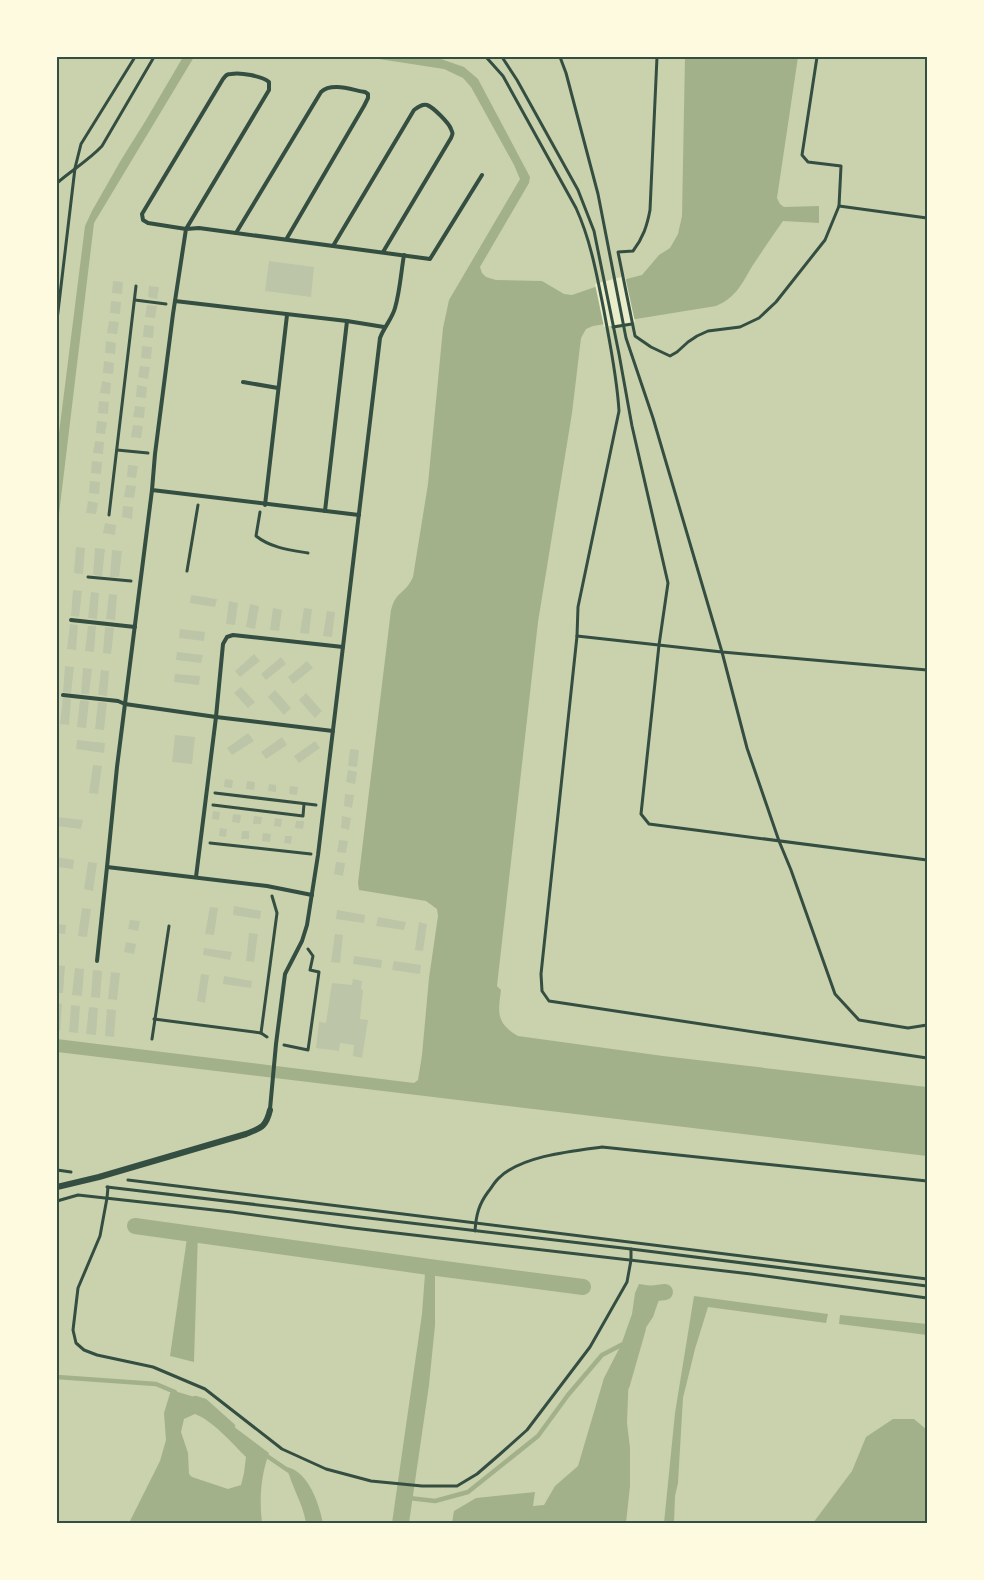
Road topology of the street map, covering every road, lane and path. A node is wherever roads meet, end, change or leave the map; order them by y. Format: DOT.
graph roads {
  1 [pos="135,57"];
  2 [pos="154,57"];
  3 [pos="486,57"];
  4 [pos="502,57"];
  5 [pos="560,57"];
  6 [pos="657,57"];
  7 [pos="817,57"];
  8 [pos="75,168"];
  9 [pos="482,175"];
  10 [pos="57,183"];
  11 [pos="839,206"];
  12 [pos="927,219"];
  13 [pos="186,229"];
  14 [pos="236,233"];
  15 [pos="287,238"];
  16 [pos="333,246"];
  17 [pos="383,252"];
  18 [pos="404,255"];
  19 [pos="136,286"];
  20 [pos="135,300"];
  21 [pos="175,301"];
  22 [pos="287,315"];
  23 [pos="57,320"];
  24 [pos="347,321"];
  25 [pos="632,324"];
  26 [pos="624,326"];
  27 [pos="384,327"];
  28 [pos="613,327"];
  29 [pos="607,328"];
  30 [pos="243,382"];
  31 [pos="618,383"];
  32 [pos="624,384"];
  33 [pos="278,388"];
  34 [pos="117,450"];
  35 [pos="155,454"];
  36 [pos="152,490"];
  37 [pos="199,496"];
  38 [pos="263,504"];
  39 [pos="325,511"];
  40 [pos="109,515"];
  41 [pos="359,515"];
  42 [pos="308,553"];
  43 [pos="187,571"];
  44 [pos="88,577"];
  45 [pos="141,582"];
  46 [pos="71,620"];
  47 [pos="135,627"];
  48 [pos="578,636"];
  49 [pos="659,645"];
  50 [pos="343,647"];
  51 [pos="722,652"];
  52 [pos="927,670"];
  53 [pos="63,695"];
  54 [pos="125,704"];
  55 [pos="216,717"];
  56 [pos="333,731"];
  57 [pos="206,792"];
  58 [pos="205,804"];
  59 [pos="304,804"];
  60 [pos="324,806"];
  61 [pos="779,841"];
  62 [pos="200,842"];
  63 [pos="318,855"];
  64 [pos="927,861"];
  65 [pos="107,867"];
  66 [pos="196,877"];
  67 [pos="267,886"];
  68 [pos="312,895"];
  69 [pos="169,927"];
  70 [pos="302,941"];
  71 [pos="97,961"];
  72 [pos="154,1019"];
  73 [pos="927,1025"];
  74 [pos="261,1033"];
  75 [pos="152,1039"];
  76 [pos="276,1044"];
  77 [pos="927,1058"];
  78 [pos="270,1110"];
  79 [pos="57,1170"];
  80 [pos="78,1173"];
  81 [pos="121,1180"];
  82 [pos="927,1180"];
  83 [pos="57,1187"];
  84 [pos="107,1198"];
  85 [pos="57,1201"];
  86 [pos="476,1223"];
  87 [pos="475,1230"];
  88 [pos="631,1249"];
  89 [pos="631,1260"];
  90 [pos="927,1278"];
  91 [pos="927,1286"];
  92 [pos="927,1298"];
  1 -- 8 [label="path"];
  2 -- 8 [label="path"];
  3 -- 29 [label="path"];
  4 -- 28 [label="path"];
  5 -- 26 [label="path"];
  6 -- 25 [label="path"];
  7 -- 11 [label="path"];
  8 -- 10 [label="path"];
  8 -- 23 [label="path"];
  9 -- 18 [label="lane"];
  11 -- 12 [label="path"];
  11 -- 25 [label="path"];
  13 -- 13 [label="lane"];
  13 -- 14 [label="lane"];
  13 -- 21 [label="lane"];
  14 -- 15 [label="lane"];
  14 -- 15 [label="lane"];
  15 -- 16 [label="lane"];
  16 -- 17 [label="lane"];
  16 -- 17 [label="lane"];
  17 -- 18 [label="lane"];
  18 -- 27 [label="lane"];
  19 -- 20 [label="path"];
  20 -- 21 [label="path"];
  20 -- 34 [label="path"];
  21 -- 22 [label="lane"];
  21 -- 35 [label="lane"];
  22 -- 24 [label="lane"];
  22 -- 33 [label="lane"];
  24 -- 27 [label="lane"];
  24 -- 39 [label="lane"];
  25 -- 26 [label="path"];
  26 -- 28 [label="path"];
  26 -- 51 [label="path"];
  27 -- 41 [label="lane"];
  28 -- 29 [label="path"];
  28 -- 32 [label="path"];
  29 -- 31 [label="path"];
  30 -- 33 [label="lane"];
  31 -- 32 [label="path"];
  31 -- 48 [label="path"];
  32 -- 49 [label="path"];
  33 -- 38 [label="lane"];
  34 -- 35 [label="path"];
  34 -- 40 [label="path"];
  35 -- 36 [label="lane"];
  36 -- 37 [label="lane"];
  36 -- 45 [label="lane"];
  37 -- 38 [label="lane"];
  37 -- 43 [label="path"];
  38 -- 39 [label="lane"];
  38 -- 42 [label="path"];
  39 -- 41 [label="lane"];
  41 -- 50 [label="lane"];
  44 -- 45 [label="path"];
  45 -- 47 [label="lane"];
  46 -- 47 [label="lane"];
  47 -- 54 [label="lane"];
  48 -- 49 [label="path"];
  48 -- 77 [label="path"];
  49 -- 51 [label="path"];
  49 -- 61 [label="path"];
  50 -- 55 [label="lane"];
  50 -- 56 [label="lane"];
  51 -- 52 [label="path"];
  51 -- 61 [label="path"];
  53 -- 54 [label="lane"];
  54 -- 55 [label="lane"];
  54 -- 65 [label="lane"];
  55 -- 56 [label="lane"];
  55 -- 57 [label="lane"];
  56 -- 60 [label="lane"];
  57 -- 58 [label="lane"];
  57 -- 59 [label="path"];
  58 -- 59 [label="path"];
  58 -- 62 [label="lane"];
  59 -- 60 [label="path"];
  60 -- 63 [label="lane"];
  61 -- 64 [label="path"];
  61 -- 73 [label="path"];
  62 -- 63 [label="path"];
  62 -- 66 [label="lane"];
  63 -- 68 [label="lane"];
  65 -- 66 [label="lane"];
  65 -- 71 [label="lane"];
  66 -- 67 [label="lane"];
  67 -- 68 [label="lane"];
  67 -- 74 [label="path"];
  68 -- 70 [label="lane"];
  69 -- 72 [label="path"];
  70 -- 76 [label="lane"];
  70 -- 76 [label="path"];
  72 -- 74 [label="path"];
  72 -- 75 [label="path"];
  74 -- 76 [label="path"];
  76 -- 78 [label="lane"];
  78 -- 83 [label="street"];
  79 -- 80 [label="path"];
  81 -- 86 [label="path"];
  82 -- 86 [label="path"];
  84 -- 85 [label="path"];
  84 -- 87 [label="path"];
  84 -- 89 [label="path"];
  84 -- 89 [label="path"];
  86 -- 87 [label="path"];
  86 -- 90 [label="path"];
  87 -- 88 [label="path"];
  88 -- 89 [label="path"];
  88 -- 91 [label="path"];
  89 -- 92 [label="path"];
}
